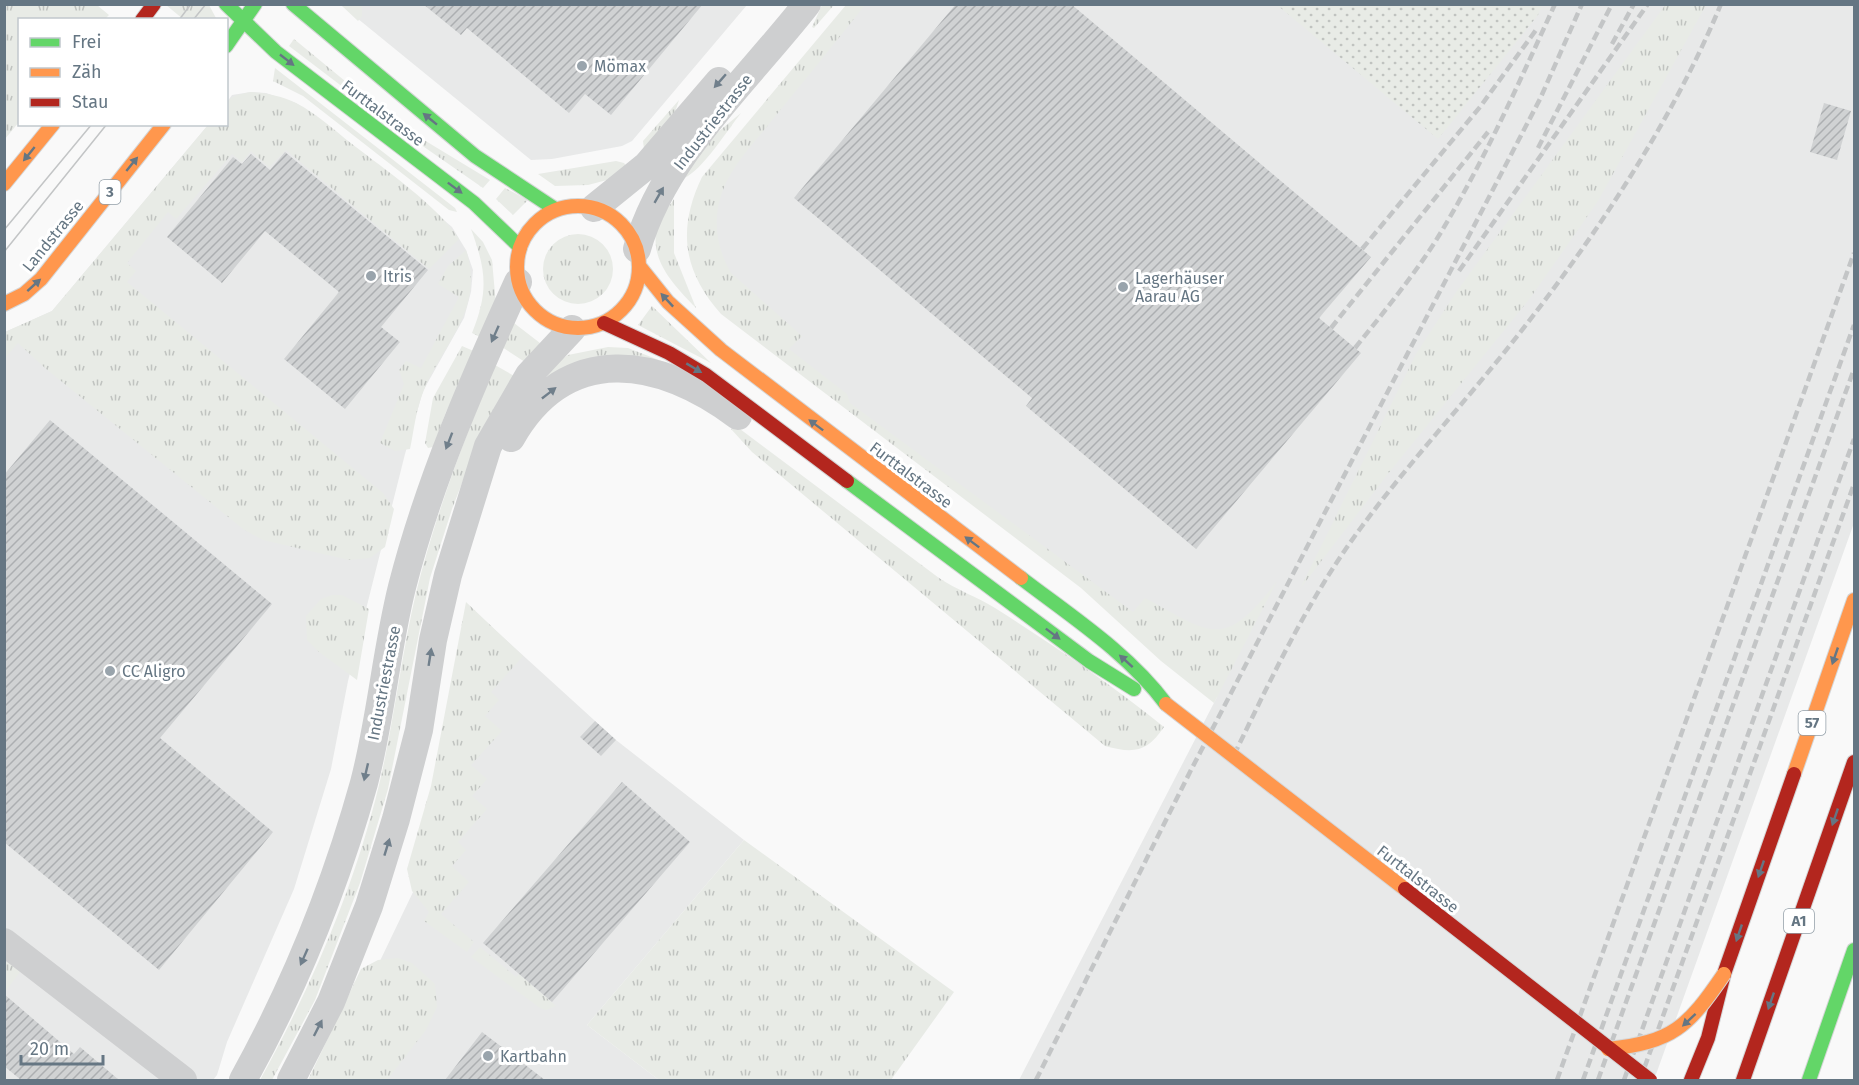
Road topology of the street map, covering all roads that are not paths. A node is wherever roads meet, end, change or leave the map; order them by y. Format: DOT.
graph roads {
  1 [pos="154,4"];
  2 [pos="226,4"];
  3 [pos="255,4"];
  4 [pos="293,4"];
  5 [pos="785,4"];
  6 [pos="807,4"];
  7 [pos="144,18"];
  8 [pos="242,22"];
  9 [pos="228,43"];
  10 [pos="51,126"];
  11 [pos="162,126"];
  12 [pos="4,184"];
  13 [pos="594,208"];
  14 [pos="555,209"];
  15 [pos="520,247"];
  16 [pos="638,258"];
  17 [pos="518,282"];
  18 [pos="4,304"];
  19 [pos="604,323"];
  20 [pos="572,329"];
  21 [pos="864,494"];
  22 [pos="468,509"];
  23 [pos="1854,600"];
  24 [pos="1166,704"];
  25 [pos="1854,762"];
  26 [pos="4,942"];
  27 [pos="1854,950"];
  28 [pos="1725,974"];
  29 [pos="1608,1048"];
  30 [pos="183,1080"];
  31 [pos="243,1080"];
  32 [pos="291,1080"];
  33 [pos="1650,1080"];
  34 [pos="1691,1080"];
  35 [pos="1743,1080"];
  36 [pos="1809,1080"];
  1 -- 7 [label="main road"];
  2 -- 8 [label="main road, Furttalstrasse"];
  3 -- 8 [label="main road"];
  14 -- 4 [label="main road, Furttalstrasse, one-way"];
  5 -- 13 [label="street, Industriestrasse, one-way"];
  16 -- 6 [label="street, Industriestrasse, one-way"];
  8 -- 9 [label="main road"];
  8 -- 15 [label="main road, Furttalstrasse, one-way"];
  10 -- 12 [label="main road, one-way"];
  18 -- 11 [label="main road, Landstrasse / 3, one-way"];
  13 -- 14 [label="main road"];
  13 -- 16 [label="main road"];
  14 -- 15 [label="main road"];
  15 -- 17 [label="main road"];
  16 -- 19 [label="main road"];
  24 -- 16 [label="main road, Furttalstrasse, one-way"];
  17 -- 20 [label="main road"];
  17 -- 31 [label="street, Industriestrasse, one-way"];
  19 -- 20 [label="main road"];
  19 -- 21 [label="main road, Furttalstrasse, one-way"];
  20 -- 22 [label="street"];
  22 -- 21 [label="street, one-way"];
  21 -- 24 [label="main road, Furttalstrasse, one-way"];
  32 -- 22 [label="street, one-way"];
  23 -- 28 [label="main road, 57, one-way"];
  24 -- 29 [label="main road, Furttalstrasse, bridge"];
  25 -- 35 [label="main road, A1, one-way"];
  26 -- 30 [label="street"];
  27 -- 36 [label="main road"];
  28 -- 29 [label="main road, 57, one-way, bridge"];
  28 -- 34 [label="main road, 57"];
  29 -- 33 [label="main road, Furttalstrasse, bridge"];
}
